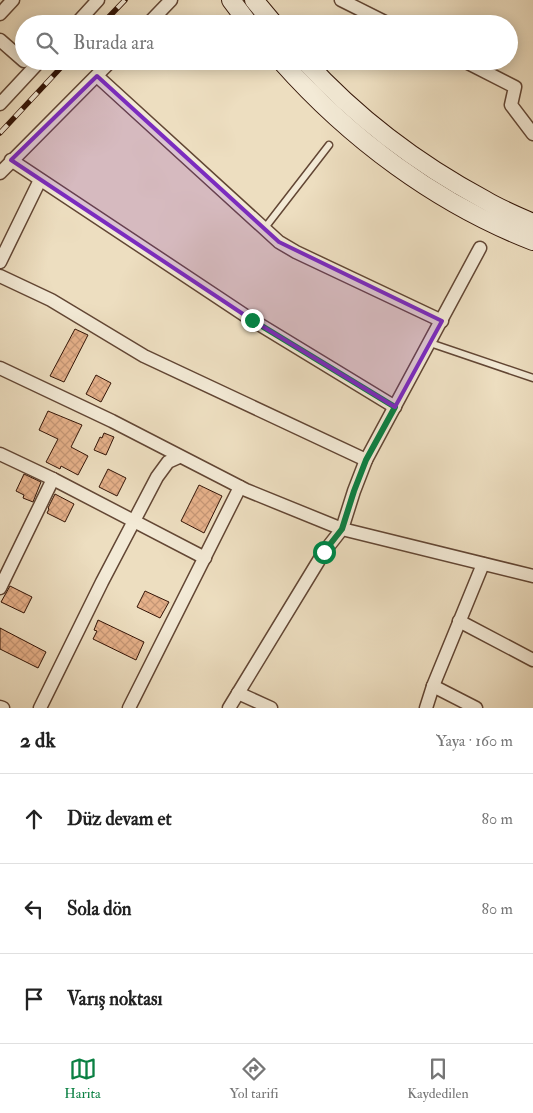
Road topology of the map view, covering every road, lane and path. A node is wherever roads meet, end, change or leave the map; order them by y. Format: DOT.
graph roads {
  1 [pos="13,0"];
  2 [pos="98,0"];
  3 [pos="171,0"];
  4 [pos="231,0"];
  5 [pos="254,0"];
  6 [pos="341,0"];
  7 [pos="0,14"];
  8 [pos="84,15"];
  9 [pos="157,15"];
  10 [pos="242,15"];
  11 [pos="266,15"];
  12 [pos="371,15"];
  13 [pos="0,40"];
  14 [pos="15,52"];
  15 [pos="24,70"];
  16 [pos="103,70"];
  17 [pos="289,70"];
  18 [pos="314,70"];
  19 [pos="482,70"];
  20 [pos="97,76"];
  21 [pos="3,96"];
  22 [pos="533,134"];
  23 [pos="329,145"];
  24 [pos="11,160"];
  25 [pos="0,173"];
  26 [pos="40,180"];
  27 [pos="533,223"];
  28 [pos="264,228"];
  29 [pos="533,241"];
  30 [pos="480,248"];
  31 [pos="0,262"];
  32 [pos="0,276"];
  33 [pos="442,321"];
  34 [pos="430,342"];
  35 [pos="1,371"];
  36 [pos="533,378"];
  37 [pos="395,407"];
  38 [pos="0,454"];
  39 [pos="179,457"];
  40 [pos="366,460"];
  41 [pos="53,479"];
  42 [pos="240,486"];
  43 [pos="134,520"];
  44 [pos="342,529"];
  45 [pos="205,558"];
  46 [pos="482,564"];
  47 [pos="533,576"];
  48 [pos="0,588"];
  49 [pos="459,621"];
  50 [pos="533,660"];
  51 [pos="433,686"];
  52 [pos="238,692"];
  53 [pos="40,708"];
  54 [pos="129,708"];
  55 [pos="229,708"];
  56 [pos="271,708"];
  57 [pos="426,708"];
  58 [pos="476,708"];
  1 -- 7 [label="street"];
  2 -- 8 [label="street"];
  3 -- 9 [label="street"];
  4 -- 10 [label="main road"];
  5 -- 11 [label="main road"];
  6 -- 12 [label="street"];
  13 -- 14 [label="street"];
  15 -- 21 [label="street"];
  16 -- 20 [label="street"];
  17 -- 29 [label="main road"];
  18 -- 27 [label="main road"];
  19 -- 22 [label="street"];
  20 -- 24 [label="street"];
  20 -- 28 [label="street"];
  23 -- 28 [label="lane"];
  24 -- 25 [label="street"];
  24 -- 26 [label="street"];
  26 -- 31 [label="street"];
  26 -- 37 [label="street"];
  28 -- 33 [label="street"];
  30 -- 33 [label="street"];
  32 -- 40 [label="street"];
  33 -- 34 [label="street"];
  34 -- 36 [label="lane"];
  34 -- 37 [label="street"];
  35 -- 39 [label="street"];
  37 -- 40 [label="street"];
  38 -- 41 [label="street"];
  39 -- 42 [label="street"];
  39 -- 43 [label="street"];
  40 -- 44 [label="street"];
  41 -- 43 [label="street"];
  41 -- 48 [label="street"];
  42 -- 44 [label="street"];
  42 -- 45 [label="street"];
  43 -- 45 [label="street"];
  43 -- 53 [label="street"];
  44 -- 46 [label="street"];
  44 -- 52 [label="street"];
  45 -- 54 [label="street"];
  46 -- 47 [label="street"];
  46 -- 49 [label="street"];
  49 -- 50 [label="street"];
  49 -- 51 [label="street"];
  51 -- 57 [label="street"];
  51 -- 58 [label="street"];
  52 -- 55 [label="street"];
  52 -- 56 [label="street"];
}
